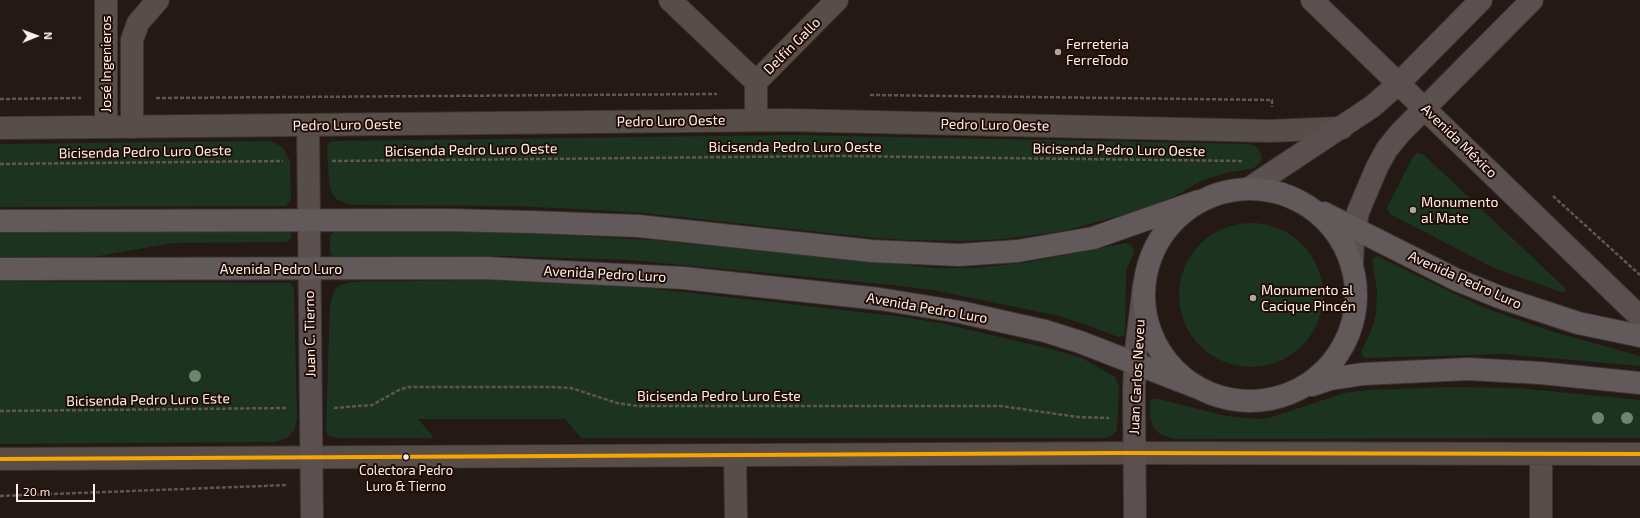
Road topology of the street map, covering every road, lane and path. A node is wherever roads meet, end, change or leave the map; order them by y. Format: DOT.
graph roads {
  1 [pos="105,0"];
  2 [pos="158,0"];
  3 [pos="670,0"];
  4 [pos="837,0"];
  5 [pos="1312,0"];
  6 [pos="1482,0"];
  7 [pos="1532,0"];
  8 [pos="135,29"];
  9 [pos="756,82"];
  10 [pos="1399,83"];
  11 [pos="1425,108"];
  12 [pos="756,120"];
  13 [pos="308,125"];
  14 [pos="106,127"];
  15 [pos="132,127"];
  16 [pos="0,128"];
  17 [pos="1342,128"];
  18 [pos="290,161"];
  19 [pos="1250,161"];
  20 [pos="328,162"];
  21 [pos="0,164"];
  22 [pos="1248,189"];
  23 [pos="1298,200"];
  24 [pos="1199,201"];
  25 [pos="309,220"];
  26 [pos="0,221"];
  27 [pos="1355,229"];
  28 [pos="1352,267"];
  29 [pos="0,269"];
  30 [pos="310,269"];
  31 [pos="1144,284"];
  32 [pos="1640,317"];
  33 [pos="1640,336"];
  34 [pos="1135,363"];
  35 [pos="1640,383"];
  36 [pos="1196,387"];
  37 [pos="1299,390"];
  38 [pos="290,408"];
  39 [pos="327,408"];
  40 [pos="0,411"];
  41 [pos="1111,418"];
  42 [pos="1134,453"];
  43 [pos="1541,454"];
  44 [pos="1640,454"];
  45 [pos="736,455"];
  46 [pos="312,457"];
  47 [pos="0,458"];
  48 [pos="312,518"];
  49 [pos="736,518"];
  50 [pos="1134,518"];
  51 [pos="1541,518"];
  1 -- 8 [label="street"];
  1 -- 14 [label="street, José Ingenieros"];
  2 -- 8 [label="street, José Ingenieros"];
  3 -- 9 [label="street"];
  4 -- 9 [label="street, Delfín Gallo"];
  5 -- 10 [label="main road, Avenida México"];
  6 -- 10 [label="main road"];
  7 -- 11 [label="main road"];
  8 -- 15 [label="street, José Ingenieros"];
  9 -- 12 [label="street, Delfín Gallo"];
  10 -- 11 [label="main road, Avenida México"];
  10 -- 17 [label="main road"];
  11 -- 27 [label="main road"];
  11 -- 32 [label="main road, Avenida México"];
  12 -- 13 [label="street, Pedro Luro Oeste"];
  12 -- 17 [label="street, Pedro Luro Oeste"];
  13 -- 15 [label="street, Pedro Luro Oeste"];
  13 -- 25 [label="street, Juan C. Tierno"];
  14 -- 15 [label="street, Pedro Luro Oeste"];
  14 -- 16 [label="street, Pedro Luro Oeste"];
  17 -- 22 [label="main road"];
  18 -- 21 [label="path, Bicisenda Pedro Luro Oeste"];
  19 -- 20 [label="path, Bicisenda Pedro Luro Oeste"];
  22 -- 23 [label="main road"];
  22 -- 24 [label="main road"];
  23 -- 27 [label="main road, Avenida Pedro Luro"];
  23 -- 28 [label="main road"];
  24 -- 25 [label="main road"];
  24 -- 31 [label="main road"];
  25 -- 26 [label="main road"];
  25 -- 30 [label="main road, Juan C. Tierno"];
  27 -- 28 [label="main road"];
  27 -- 33 [label="main road, Avenida Pedro Luro"];
  28 -- 37 [label="main road"];
  29 -- 30 [label="main road, Avenida Pedro Luro"];
  30 -- 34 [label="main road, Avenida Pedro Luro"];
  30 -- 46 [label="main road, Juan C. Tierno"];
  31 -- 34 [label="main road, Juan Carlos Neveu"];
  31 -- 36 [label="main road"];
  34 -- 36 [label="main road, Avenida Pedro Luro"];
  34 -- 42 [label="main road, Juan Carlos Neveu"];
  35 -- 37 [label="main road"];
  36 -- 37 [label="main road"];
  38 -- 40 [label="path, Bicisenda Pedro Luro Este"];
  39 -- 41 [label="path, Bicisenda Pedro Luro Este"];
  42 -- 43 [label="street"];
  42 -- 45 [label="street"];
  42 -- 50 [label="main road, Juan Carlos Neveu"];
  43 -- 44 [label="street"];
  43 -- 51 [label="street"];
  45 -- 46 [label="street"];
  45 -- 49 [label="street"];
  46 -- 47 [label="street"];
  46 -- 48 [label="main road, Juan C. Tierno"];
}
